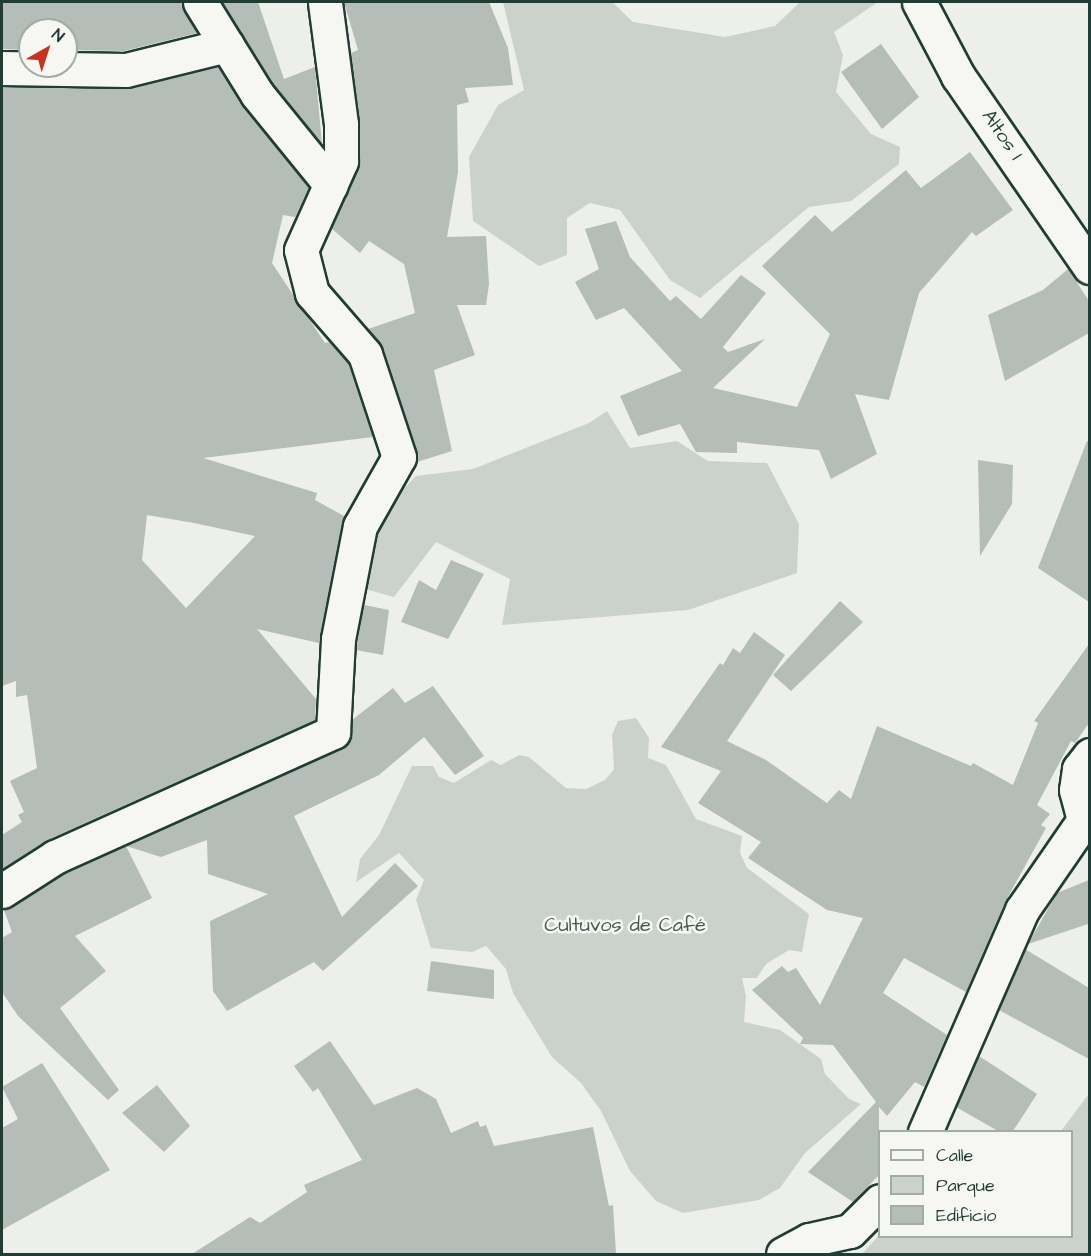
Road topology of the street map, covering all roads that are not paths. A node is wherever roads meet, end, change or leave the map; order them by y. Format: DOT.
graph roads {
  1 [pos="200,2"];
  2 [pos="325,2"];
  3 [pos="919,2"];
  4 [pos="227,45"];
  5 [pos="2,68"];
  6 [pos="331,185"];
  7 [pos="1089,267"];
  8 [pos="1089,754"];
  9 [pos="1087,822"];
  10 [pos="2,891"];
  11 [pos="925,1130"];
  12 [pos="878,1202"];
  13 [pos="783,1254"];
  1 -- 4 [label="street"];
  2 -- 6 [label="street"];
  3 -- 7 [label="street, Altos 1"];
  4 -- 5 [label="street"];
  4 -- 6 [label="street"];
  6 -- 10 [label="street"];
  8 -- 9 [label="street"];
  9 -- 11 [label="street"];
  12 -- 13 [label="street"];
}
